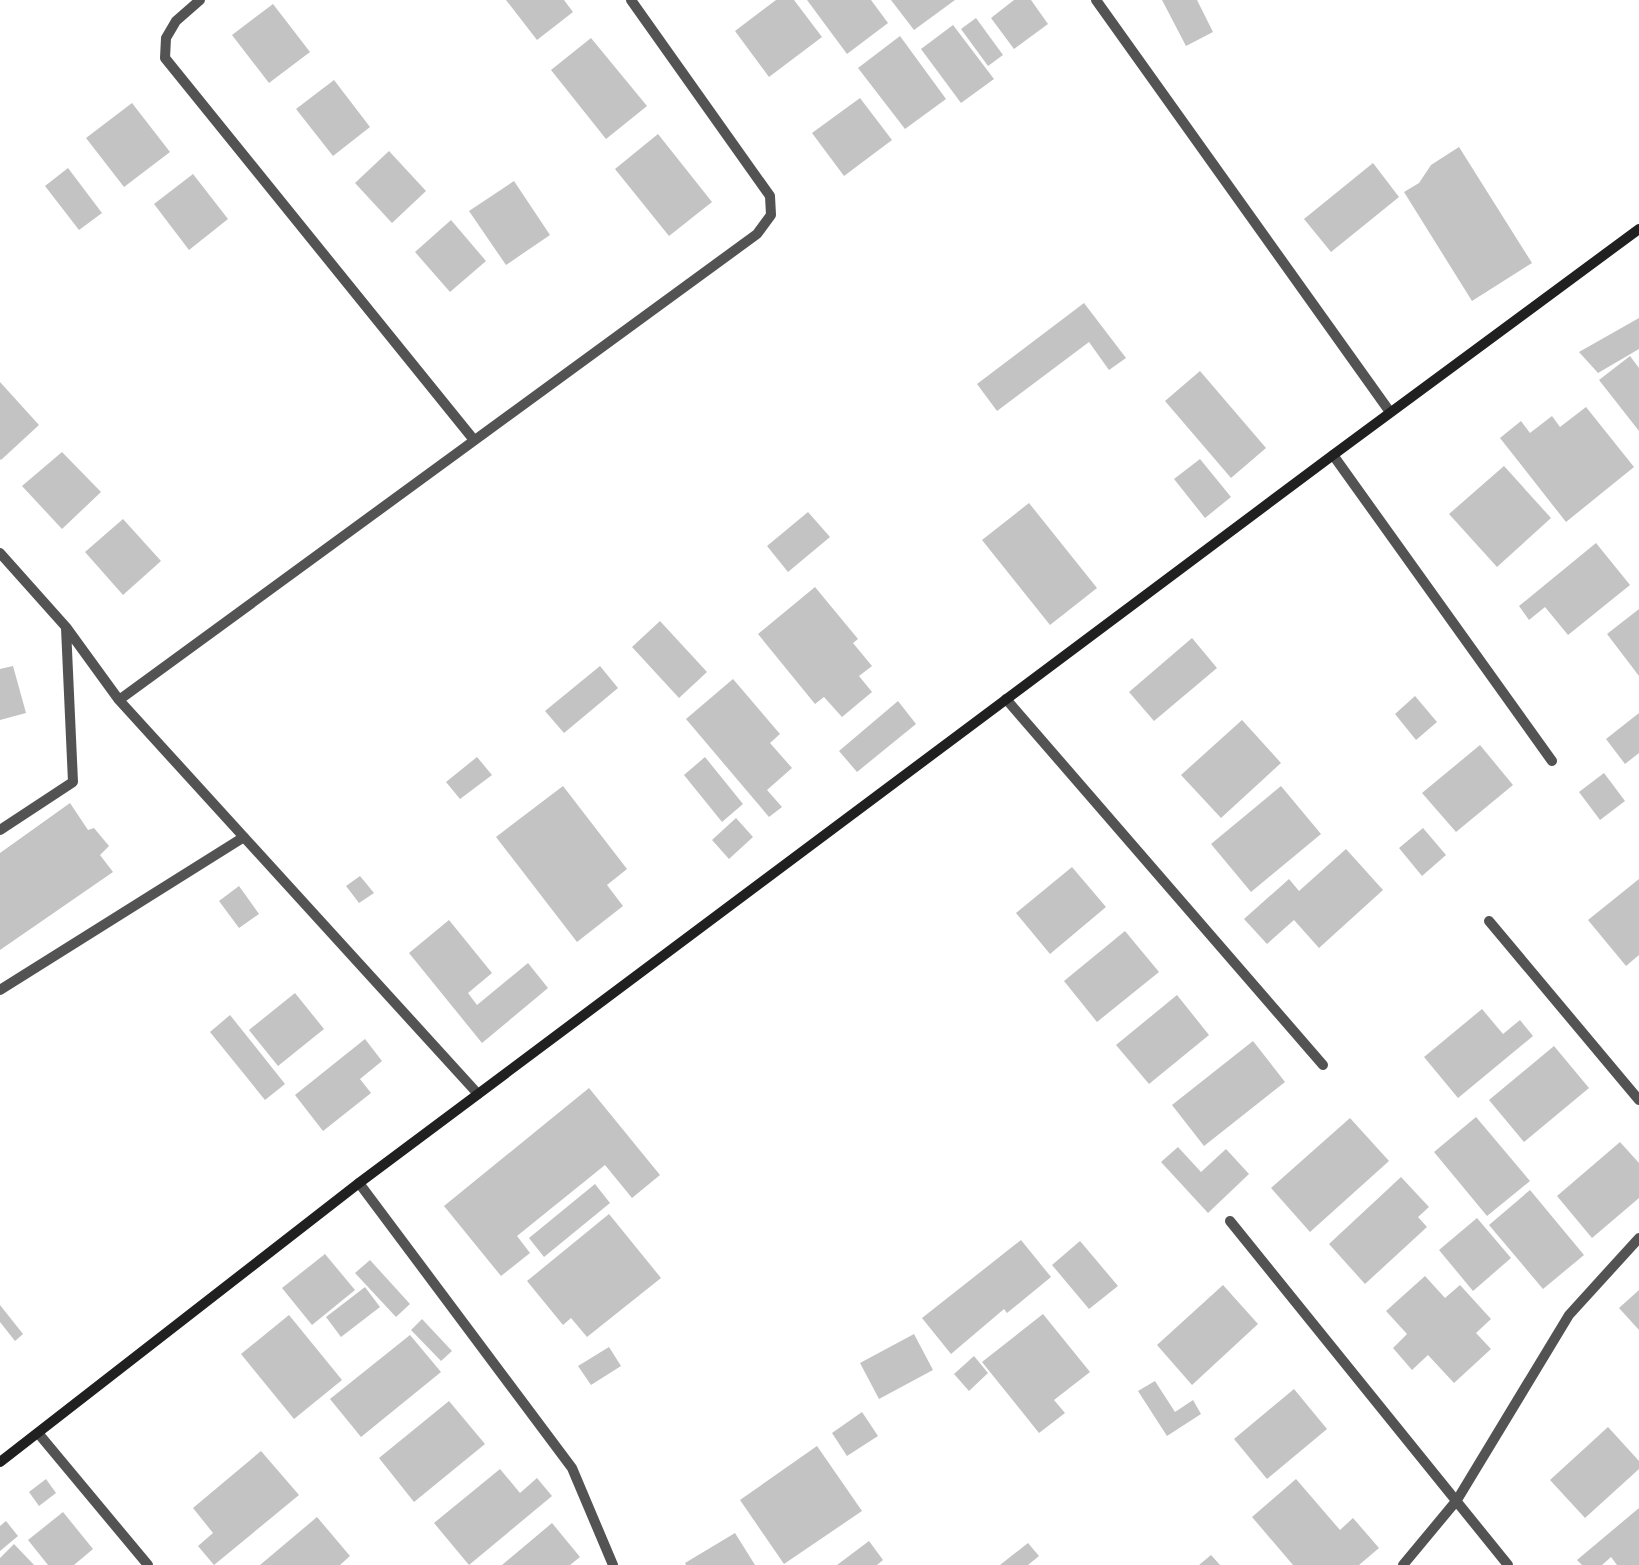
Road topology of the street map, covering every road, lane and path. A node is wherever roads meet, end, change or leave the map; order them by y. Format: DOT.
graph roads {
  1 [pos="200,0"];
  2 [pos="631,0"];
  3 [pos="1096,0"];
  4 [pos="1639,229"];
  5 [pos="1390,412"];
  6 [pos="474,440"];
  7 [pos="1333,455"];
  8 [pos="0,553"];
  9 [pos="66,627"];
  10 [pos="1006,699"];
  11 [pos="118,700"];
  12 [pos="1552,761"];
  13 [pos="0,830"];
  14 [pos="244,837"];
  15 [pos="1490,921"];
  16 [pos="0,990"];
  17 [pos="1323,1065"];
  18 [pos="478,1094"];
  19 [pos="1639,1100"];
  20 [pos="359,1183"];
  21 [pos="1230,1221"];
  22 [pos="1639,1238"];
  23 [pos="38,1433"];
  24 [pos="0,1462"];
  25 [pos="1457,1500"];
  26 [pos="148,1565"];
  27 [pos="613,1565"];
  28 [pos="1403,1565"];
  29 [pos="1508,1565"];
  1 -- 6 [label="street"];
  2 -- 6 [label="street"];
  3 -- 5 [label="street"];
  4 -- 5 [label="street"];
  5 -- 7 [label="street"];
  6 -- 11 [label="street"];
  7 -- 10 [label="street"];
  7 -- 12 [label="street"];
  8 -- 9 [label="street"];
  9 -- 11 [label="street"];
  9 -- 13 [label="street"];
  10 -- 17 [label="street"];
  10 -- 18 [label="street"];
  11 -- 14 [label="street"];
  14 -- 16 [label="street"];
  14 -- 18 [label="street"];
  15 -- 19 [label="street"];
  18 -- 20 [label="street"];
  20 -- 23 [label="street"];
  20 -- 27 [label="street"];
  21 -- 25 [label="street"];
  22 -- 25 [label="street"];
  23 -- 24 [label="street"];
  23 -- 26 [label="street"];
  25 -- 28 [label="street"];
  25 -- 29 [label="street"];
}
